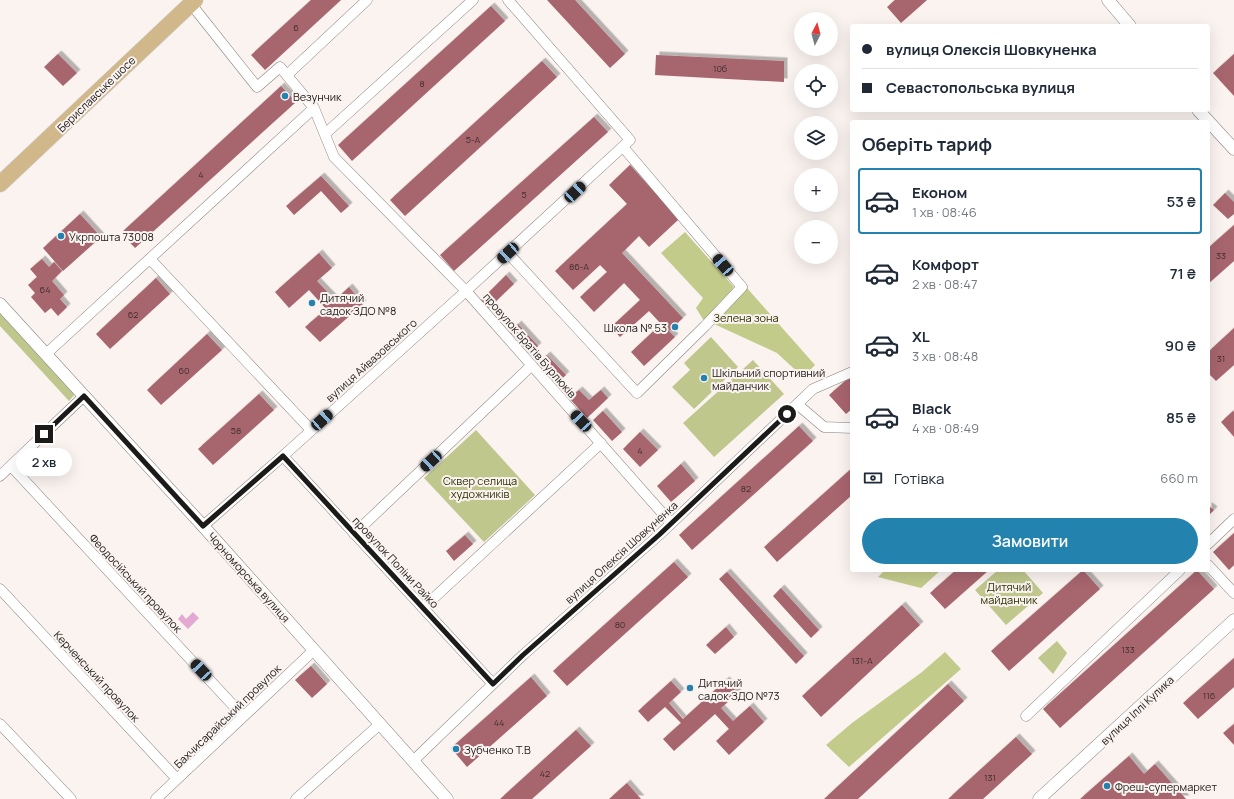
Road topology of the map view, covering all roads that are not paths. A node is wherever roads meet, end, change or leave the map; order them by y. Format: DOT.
graph roads {
  1 [pos="367,0"];
  2 [pos="473,0"];
  3 [pos="508,0"];
  4 [pos="1108,0"];
  5 [pos="193,2"];
  6 [pos="1128,24"];
  7 [pos="287,75"];
  8 [pos="314,108"];
  9 [pos="1210,126"];
  10 [pos="325,134"];
  11 [pos="626,144"];
  12 [pos="1234,150"];
  13 [pos="0,184"];
  14 [pos="508,253"];
  15 [pos="150,259"];
  16 [pos="466,291"];
  17 [pos="0,304"];
  18 [pos="46,354"];
  19 [pos="531,366"];
  20 [pos="850,373"];
  21 [pos="84,396"];
  22 [pos="797,404"];
  23 [pos="850,428"];
  24 [pos="310,430"];
  25 [pos="601,443"];
  26 [pos="283,456"];
  27 [pos="11,466"];
  28 [pos="0,476"];
  29 [pos="1234,519"];
  30 [pos="671,523"];
  31 [pos="203,526"];
  32 [pos="354,534"];
  33 [pos="1210,542"];
  34 [pos="1210,567"];
  35 [pos="1178,572"];
  36 [pos="0,589"];
  37 [pos="1234,593"];
  38 [pos="423,608"];
  39 [pos="1234,620"];
  40 [pos="314,650"];
  41 [pos="493,684"];
  42 [pos="243,716"];
  43 [pos="1026,716"];
  44 [pos="0,724"];
  45 [pos="380,724"];
  46 [pos="413,761"];
  47 [pos="177,779"];
  48 [pos="71,799"];
  49 [pos="156,799"];
  50 [pos="296,799"];
  51 [pos="447,799"];
  52 [pos="1039,799"];
  1 -- 7 [label="street"];
  2 -- 10 [label="street"];
  3 -- 11 [label="street"];
  4 -- 6 [label="street"];
  5 -- 7 [label="street, Бериславське шосе"];
  5 -- 13 [label="main road, Бериславське шосе"];
  7 -- 8 [label="street"];
  8 -- 10 [label="street"];
  8 -- 15 [label="street"];
  9 -- 12 [label="street"];
  10 -- 16 [label="street"];
  11 -- 14 [label="street, вулиця Айвазовського"];
  11 -- 14 [label="street"];
  14 -- 16 [label="street, вулиця Айвазовського"];
  15 -- 18 [label="street"];
  15 -- 24 [label="street"];
  16 -- 19 [label="street, провулок Братів Бурлюків"];
  16 -- 24 [label="street, вулиця Айвазовського"];
  17 -- 18 [label="street, Чорноморська вулиця"];
  18 -- 21 [label="street, Чорноморська вулиця"];
  19 -- 25 [label="street, провулок Братів Бурлюків"];
  19 -- 32 [label="street"];
  20 -- 22 [label="street, вулиця Олексія Шовкуненка"];
  21 -- 27 [label="street"];
  21 -- 31 [label="street, Чорноморська вулиця"];
  22 -- 23 [label="street"];
  22 -- 30 [label="street, вулиця Олексія Шовкуненка"];
  24 -- 26 [label="street, вулиця Айвазовського"];
  25 -- 30 [label="street, провулок Братів Бурлюків"];
  25 -- 38 [label="street"];
  26 -- 31 [label="street, вулиця Айвазовського"];
  26 -- 32 [label="street, провулок Поліни Райко"];
  27 -- 28 [label="street"];
  27 -- 42 [label="street, Феодосійський провулок"];
  29 -- 33 [label="street"];
  30 -- 41 [label="street, вулиця Олексія Шовкуненка"];
  31 -- 40 [label="street, Чорноморська вулиця"];
  32 -- 38 [label="street, провулок Поліни Райко"];
  34 -- 37 [label="street"];
  35 -- 43 [label="street"];
  36 -- 47 [label="street, Керченський провулок"];
  38 -- 41 [label="street, провулок Поліни Райко"];
  39 -- 52 [label="street, вулиця Іллі Кулика"];
  40 -- 42 [label="street, Бахчисарайський провулок"];
  40 -- 45 [label="street, Чорноморська вулиця"];
  41 -- 46 [label="street, вулиця Олексія Шовкуненка"];
  42 -- 47 [label="street, Бахчисарайський провулок"];
  44 -- 48 [label="street"];
  45 -- 46 [label="street, Чорноморська вулиця"];
  45 -- 50 [label="street"];
  46 -- 51 [label="street, Чорноморська вулиця"];
  47 -- 49 [label="street, Бахчисарайський провулок"];
}
